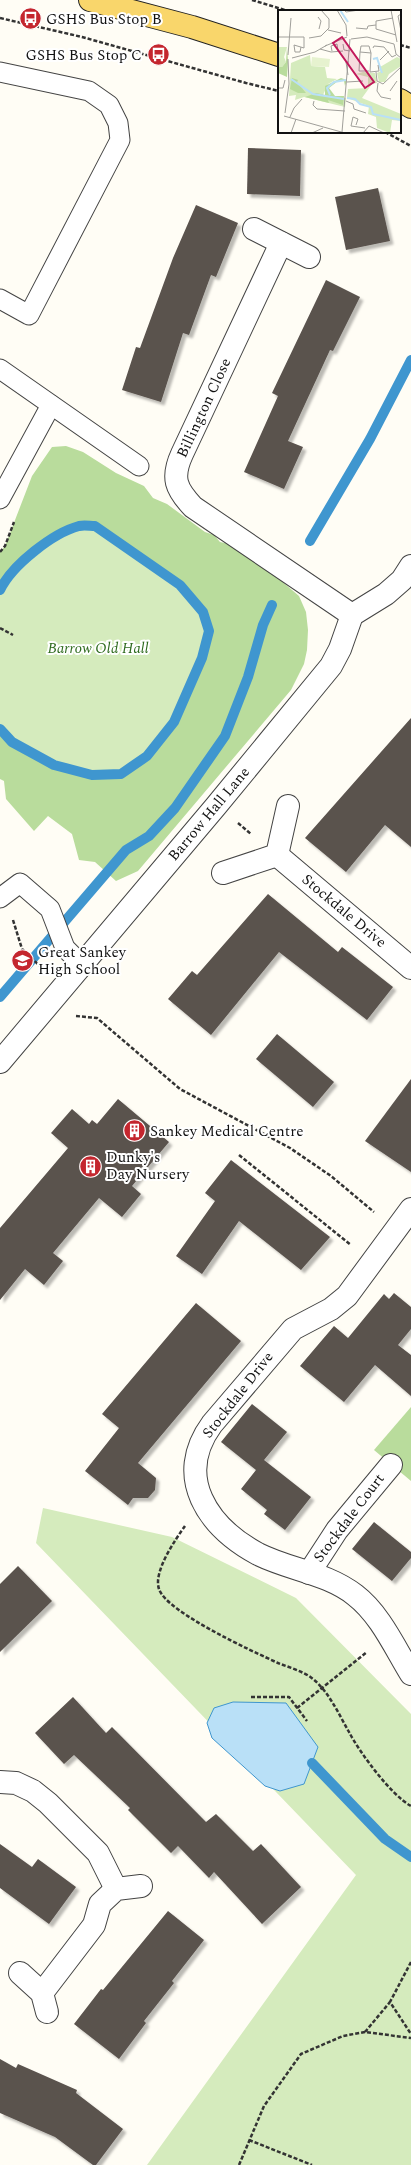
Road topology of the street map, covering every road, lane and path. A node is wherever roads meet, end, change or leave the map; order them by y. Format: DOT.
graph roads {
  1 [pos="90,0"];
  2 [pos="252,0"];
  3 [pos="285,10"];
  4 [pos="0,18"];
  5 [pos="401,45"];
  6 [pos="411,48"];
  7 [pos="278,55"];
  8 [pos="0,72"];
  9 [pos="278,91"];
  10 [pos="401,93"];
  11 [pos="411,96"];
  12 [pos="401,101"];
  13 [pos="411,107"];
  14 [pos="387,133"];
  15 [pos="411,146"];
  16 [pos="254,229"];
  17 [pos="282,243"];
  18 [pos="309,257"];
  19 [pos="0,299"];
  20 [pos="0,369"];
  21 [pos="51,405"];
  22 [pos="139,466"];
  23 [pos="0,499"];
  24 [pos="411,566"];
  25 [pos="352,615"];
  26 [pos="0,628"];
  27 [pos="13,635"];
  28 [pos="216,806"];
  29 [pos="288,806"];
  30 [pos="276,855"];
  31 [pos="224,873"];
  32 [pos="0,898"];
  33 [pos="22,949"];
  34 [pos="39,965"];
  35 [pos="82,965"];
  36 [pos="411,968"];
  37 [pos="74,1016"];
  38 [pos="0,1062"];
  39 [pos="239,1155"];
  40 [pos="411,1209"];
  41 [pos="376,1214"];
  42 [pos="372,1262"];
  43 [pos="391,1464"];
  44 [pos="203,1504"];
  45 [pos="309,1573"];
  46 [pos="388,1636"];
  47 [pos="411,1674"];
  48 [pos="322,1688"];
  49 [pos="251,1697"];
  50 [pos="297,1708"];
  51 [pos="308,1721"];
  52 [pos="0,1782"];
  53 [pos="411,1806"];
  54 [pos="141,1886"];
  55 [pos="116,1889"];
  56 [pos="411,1962"];
  57 [pos="20,1973"];
  58 [pos="390,2002"];
  59 [pos="365,2032"];
  60 [pos="411,2034"];
  61 [pos="411,2038"];
  62 [pos="250,2140"];
  63 [pos="239,2165"];
  64 [pos="312,2165"];
  1 -- 7 [label="main road"];
  2 -- 3 [label="path"];
  4 -- 9 [label="path"];
  5 -- 6 [label="path"];
  8 -- 19 [label="lane"];
  10 -- 11 [label="main road"];
  12 -- 13 [label="main road"];
  14 -- 15 [label="path"];
  16 -- 17 [label="street"];
  17 -- 18 [label="street"];
  17 -- 25 [label="street, Billington Close"];
  20 -- 21 [label="lane"];
  21 -- 22 [label="lane"];
  21 -- 23 [label="lane"];
  24 -- 25 [label="street"];
  25 -- 28 [label="street, Barrow Hall Lane"];
  26 -- 27 [label="path"];
  28 -- 30 [label="path"];
  28 -- 35 [label="street, Barrow Hall Lane"];
  29 -- 30 [label="street"];
  30 -- 31 [label="street"];
  30 -- 36 [label="street, Stockdale Drive"];
  32 -- 35 [label="lane"];
  33 -- 34 [label="path"];
  35 -- 38 [label="street, Barrow Hall Lane"];
  37 -- 41 [label="path"];
  39 -- 42 [label="path"];
  40 -- 42 [label="street, Stockdale Drive"];
  42 -- 44 [label="street, Stockdale Drive"];
  43 -- 45 [label="street, Stockdale Court"];
  44 -- 45 [label="street, Stockdale Drive"];
  44 -- 48 [label="path"];
  45 -- 46 [label="street, Stockdale Drive"];
  46 -- 47 [label="street, Stockdale Drive"];
  46 -- 48 [label="path"];
  48 -- 50 [label="path"];
  48 -- 53 [label="path"];
  49 -- 50 [label="path"];
  50 -- 51 [label="path"];
  52 -- 55 [label="street"];
  54 -- 55 [label="street"];
  55 -- 57 [label="street"];
  56 -- 58 [label="path"];
  58 -- 59 [label="path"];
  58 -- 60 [label="path"];
  59 -- 61 [label="path"];
  59 -- 62 [label="path"];
  62 -- 63 [label="path"];
  62 -- 64 [label="path"];
}
